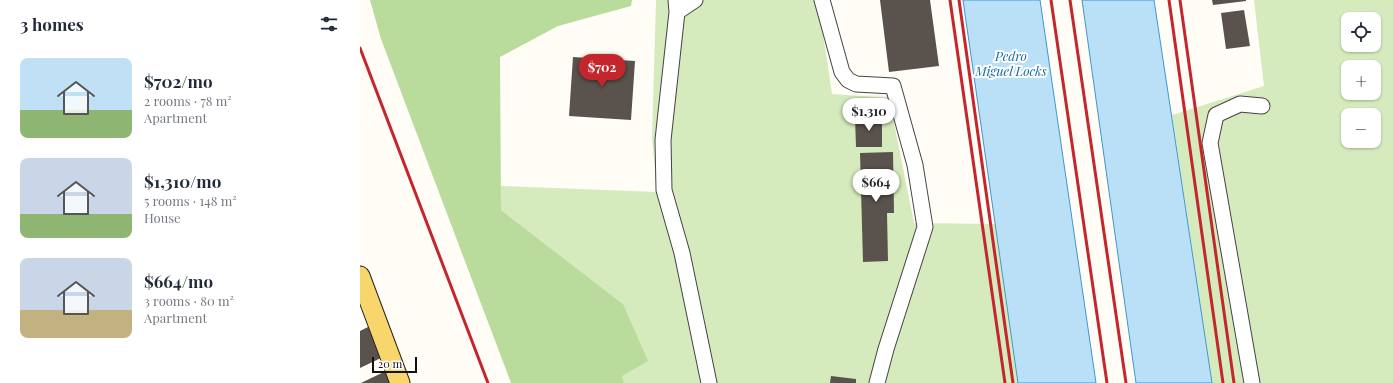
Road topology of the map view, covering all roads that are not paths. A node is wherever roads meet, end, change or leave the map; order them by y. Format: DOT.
graph roads {
  1 [pos="695,0"];
  2 [pos="822,0"];
  3 [pos="676,6"];
  4 [pos="1262,106"];
  5 [pos="360,276"];
  6 [pos="400,383"];
  7 [pos="709,383"];
  8 [pos="877,383"];
  9 [pos="1252,383"];
  1 -- 3 [label="lane"];
  2 -- 8 [label="lane"];
  3 -- 7 [label="lane"];
  4 -- 9 [label="lane"];
  5 -- 6 [label="main road"];
}
